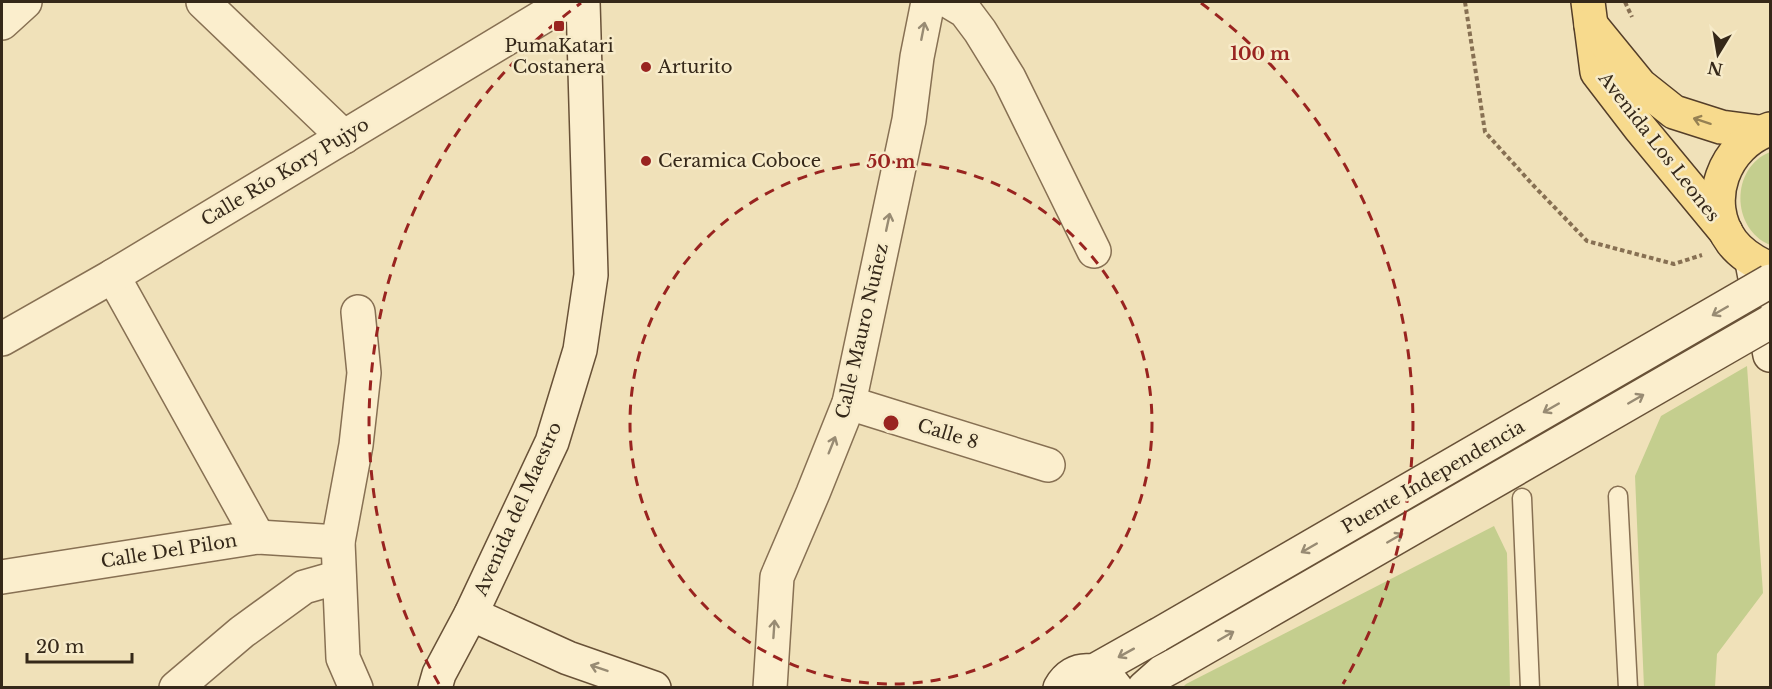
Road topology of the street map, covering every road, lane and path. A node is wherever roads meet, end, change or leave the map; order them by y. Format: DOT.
graph roads {
  1 [pos="25,2"];
  2 [pos="203,2"];
  3 [pos="567,2"];
  4 [pos="583,2"];
  5 [pos="928,2"];
  6 [pos="950,2"];
  7 [pos="1465,2"];
  8 [pos="1625,2"];
  9 [pos="1589,13"];
  10 [pos="2,23"];
  11 [pos="1636,27"];
  12 [pos="1765,130"];
  13 [pos="344,137"];
  14 [pos="1094,251"];
  15 [pos="1750,257"];
  16 [pos="113,276"];
  17 [pos="358,312"];
  18 [pos="1770,322"];
  19 [pos="2,339"];
  20 [pos="1770,355"];
  21 [pos="849,403"];
  22 [pos="1048,465"];
  23 [pos="1618,496"];
  24 [pos="1522,498"];
  25 [pos="258,537"];
  26 [pos="338,542"];
  27 [pos="2,577"];
  28 [pos="339,577"];
  29 [pos="471,614"];
  30 [pos="1105,679"];
  31 [pos="1052,686"];
  32 [pos="176,687"];
  33 [pos="356,687"];
  34 [pos="435,687"];
  35 [pos="654,687"];
  36 [pos="770,687"];
  37 [pos="1144,687"];
  38 [pos="1530,687"];
  39 [pos="1628,687"];
  1 -- 10 [label="street"];
  2 -- 13 [label="street"];
  3 -- 13 [label="street, Calle Río Kory Pujyo"];
  4 -- 29 [label="street, Avenida del Maestro"];
  21 -- 5 [label="street, Calle Mauro Nuñez, one-way"];
  6 -- 14 [label="street"];
  7 -- 15 [label="path"];
  8 -- 11 [label="path"];
  12 -- 9 [label="main road, Avenida Los Leones, one-way"];
  9 -- 15 [label="main road, Avenida Los Leones"];
  12 -- 15 [label="main road"];
  13 -- 16 [label="street, Calle Río Kory Pujyo"];
  15 -- 20 [label="street"];
  15 -- 30 [label="street, Puente Independencia, one-way, bridge"];
  16 -- 19 [label="street, Calle Río Kory Pujyo"];
  16 -- 25 [label="street"];
  17 -- 26 [label="street"];
  37 -- 18 [label="street, Puente Independencia, one-way, bridge"];
  21 -- 22 [label="street, Calle 8"];
  36 -- 21 [label="street, Calle Mauro Nuñez, one-way"];
  23 -- 39 [label="lane"];
  24 -- 38 [label="lane"];
  25 -- 26 [label="street, Calle Del Pilon"];
  25 -- 27 [label="street, Calle Del Pilon"];
  26 -- 28 [label="street"];
  28 -- 32 [label="street"];
  28 -- 33 [label="street"];
  29 -- 34 [label="street, Avenida del Maestro"];
  35 -- 29 [label="street, one-way"];
  30 -- 31 [label="street, Puente Independencia"];
}
